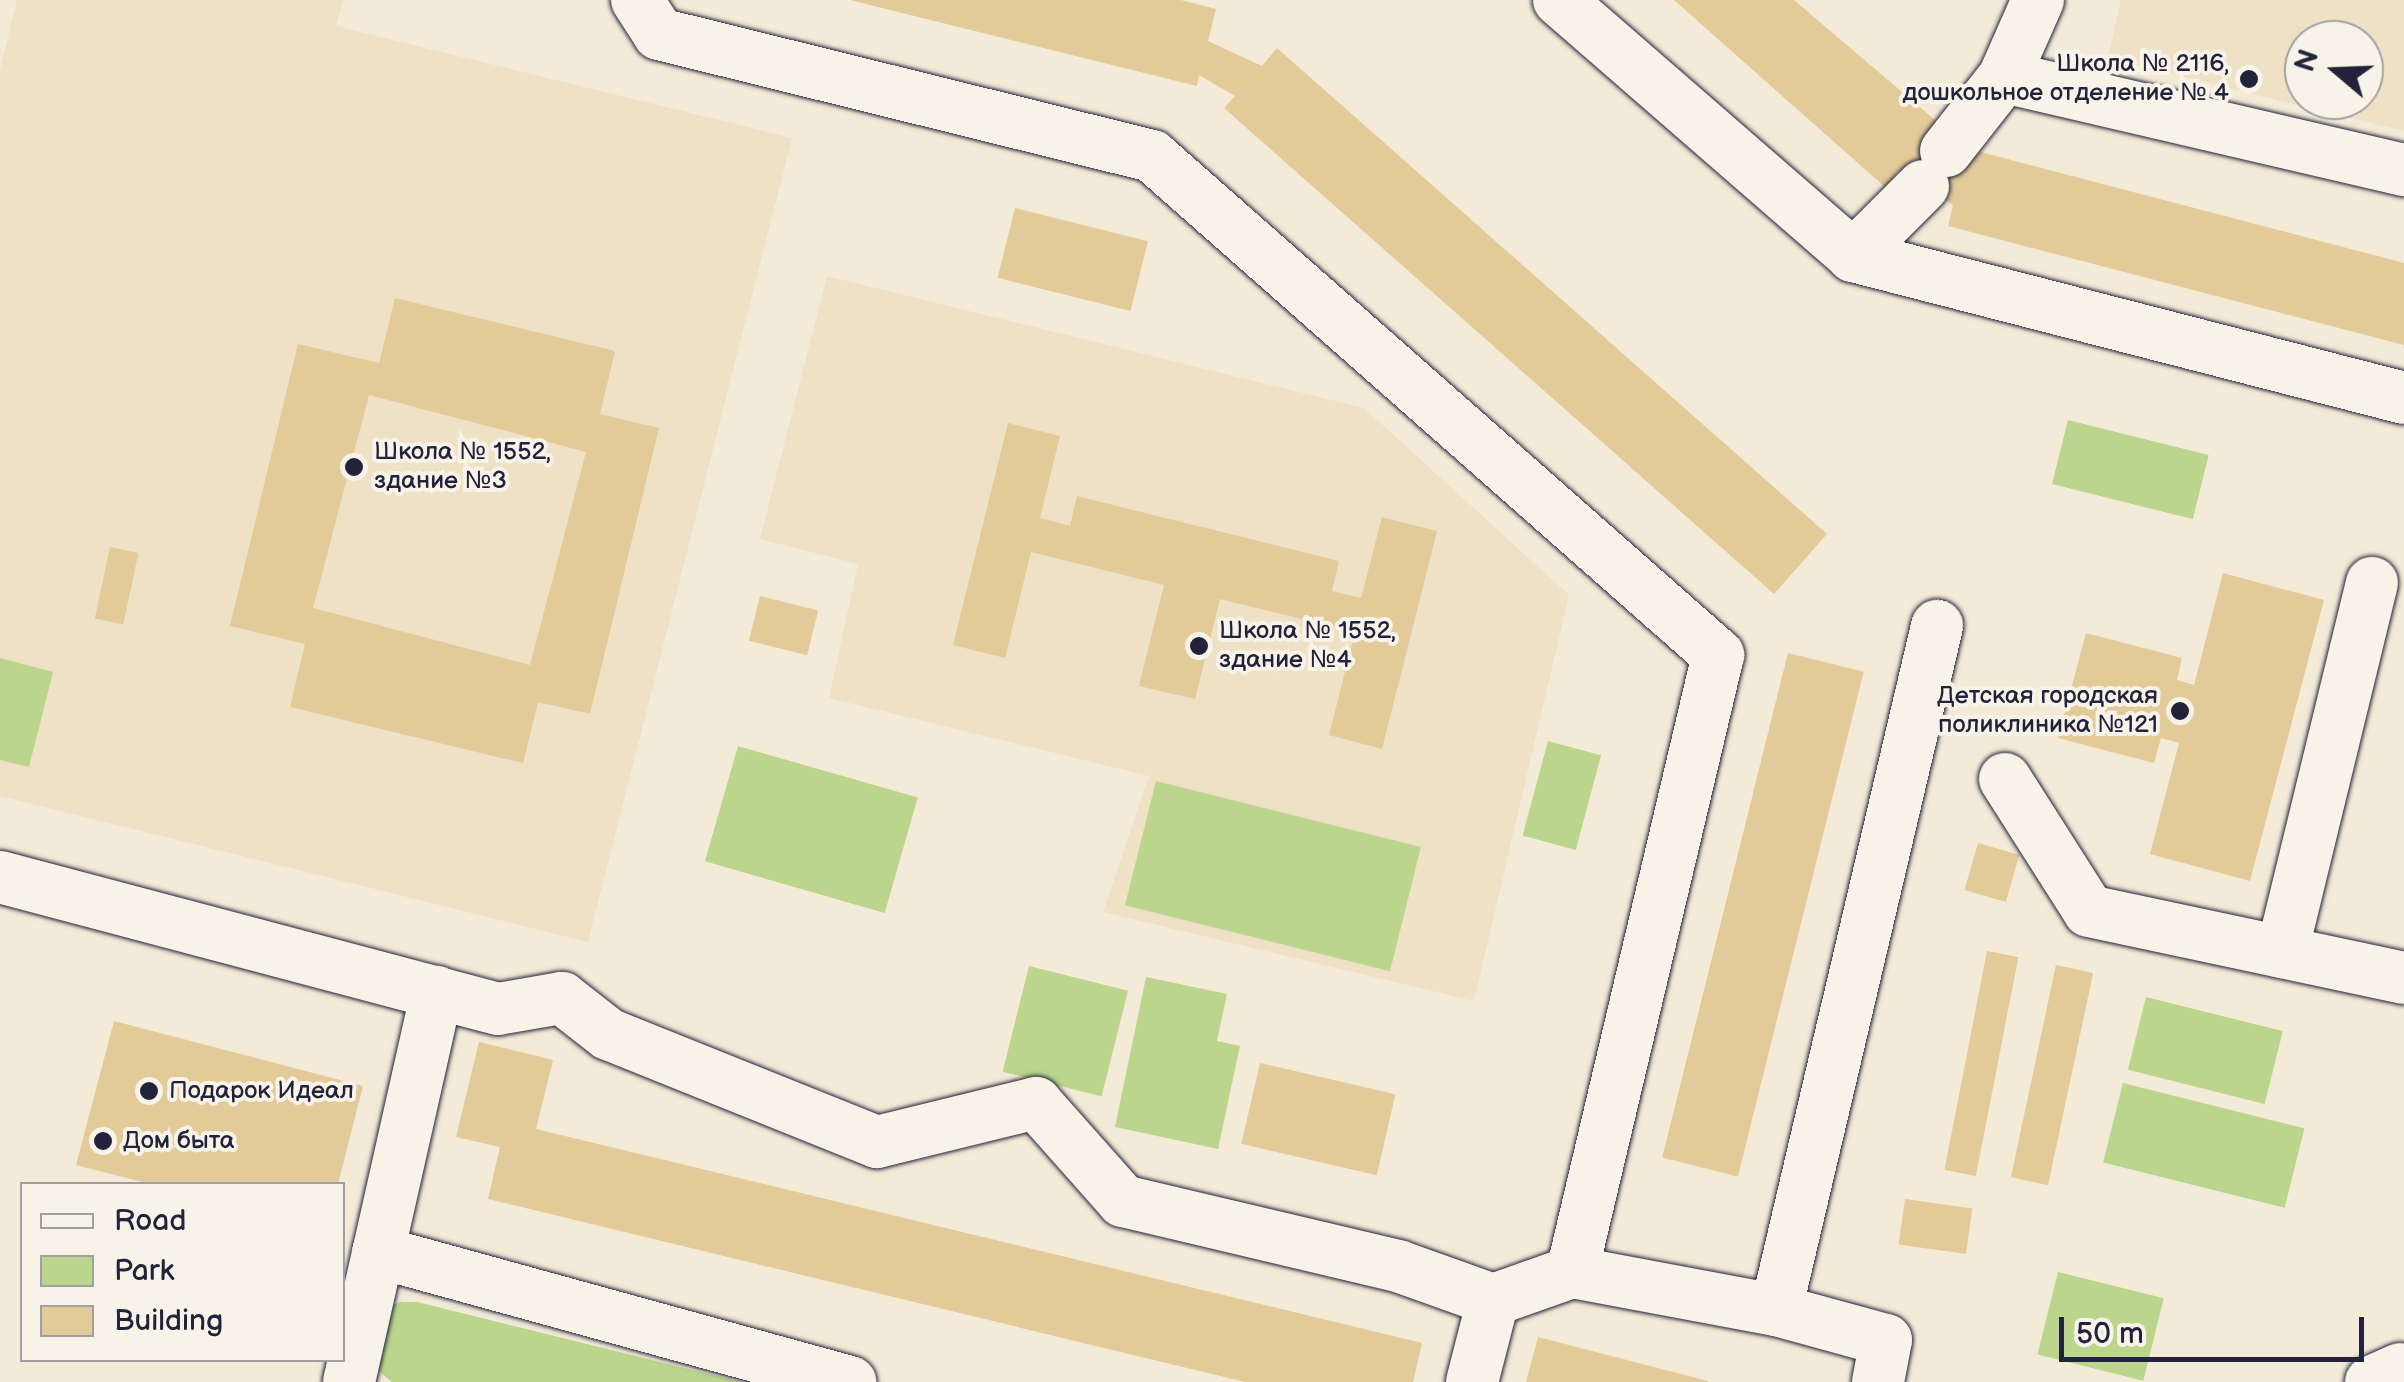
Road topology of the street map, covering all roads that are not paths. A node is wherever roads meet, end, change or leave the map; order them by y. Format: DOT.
graph roads {
  1 [pos="636,0"];
  2 [pos="1559,0"];
  3 [pos="2038,0"];
  4 [pos="2004,77"];
  5 [pos="2404,170"];
  6 [pos="1853,256"];
  7 [pos="2404,398"];
  8 [pos="2372,583"];
  9 [pos="1937,626"];
  10 [pos="2005,779"];
  11 [pos="3,892"];
  12 [pos="2282,952"];
  13 [pos="2404,978"];
  14 [pos="437,992"];
  15 [pos="378,1252"];
  16 [pos="1572,1272"];
  17 [pos="1493,1300"];
  18 [pos="1776,1310"];
  19 [pos="1887,1376"];
  20 [pos="349,1382"];
  21 [pos="850,1382"];
  22 [pos="1472,1382"];
  1 -- 16 [label="lane"];
  2 -- 6 [label="lane"];
  3 -- 4 [label="lane"];
  4 -- 5 [label="lane"];
  4 -- 6 [label="lane"];
  6 -- 7 [label="lane"];
  8 -- 12 [label="lane"];
  9 -- 18 [label="lane"];
  10 -- 12 [label="lane"];
  11 -- 14 [label="lane"];
  12 -- 13 [label="lane"];
  14 -- 15 [label="lane"];
  14 -- 17 [label="lane"];
  15 -- 20 [label="lane"];
  15 -- 21 [label="lane"];
  16 -- 17 [label="lane"];
  16 -- 18 [label="lane"];
  17 -- 22 [label="lane"];
  18 -- 19 [label="lane"];
}
